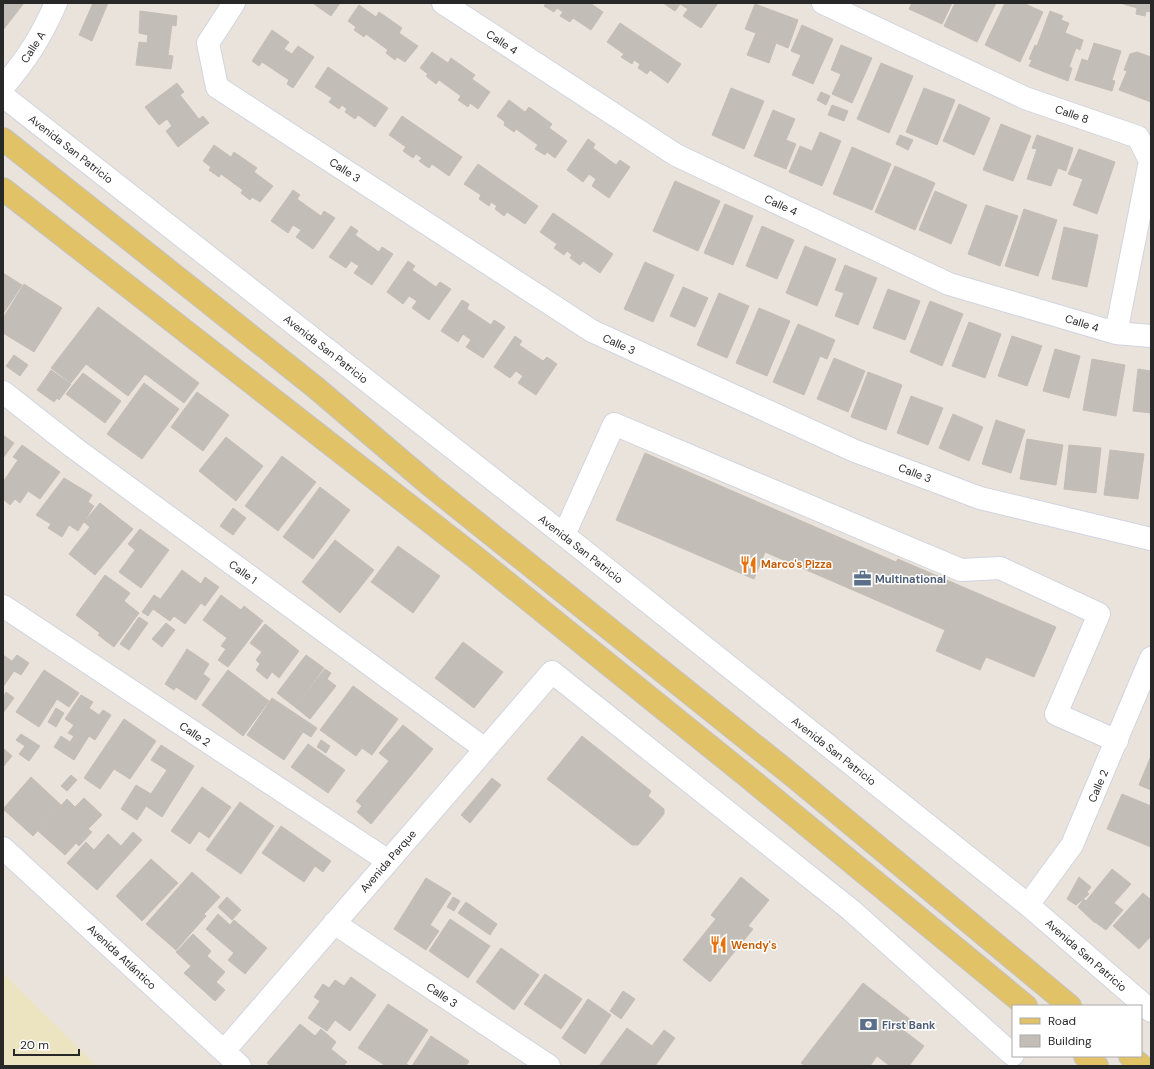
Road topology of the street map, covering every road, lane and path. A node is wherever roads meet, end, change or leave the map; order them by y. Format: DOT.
graph roads {
  1 [pos="56,3"];
  2 [pos="234,3"];
  3 [pos="443,3"];
  4 [pos="823,3"];
  5 [pos="3,87"];
  6 [pos="3,96"];
  7 [pos="3,139"];
  8 [pos="3,189"];
  9 [pos="1116,333"];
  10 [pos="1151,336"];
  11 [pos="3,392"];
  12 [pos="564,535"];
  13 [pos="1151,539"];
  14 [pos="3,606"];
  15 [pos="1151,658"];
  16 [pos="1117,741"];
  17 [pos="485,749"];
  18 [pos="3,848"];
  19 [pos="388,861"];
  20 [pos="1028,905"];
  21 [pos="334,923"];
  22 [pos="1025,1005"];
  23 [pos="1069,1005"];
  24 [pos="1151,1011"];
  25 [pos="224,1051"];
  26 [pos="1012,1054"];
  27 [pos="1015,1057"];
  28 [pos="1086,1057"];
  29 [pos="1131,1057"];
  30 [pos="240,1066"];
  31 [pos="549,1066"];
  32 [pos="1025,1066"];
  33 [pos="1097,1066"];
  34 [pos="1142,1066"];
  1 -- 5 [label="street, Calle A"];
  2 -- 13 [label="street, Calle 3"];
  3 -- 9 [label="street, Calle 4"];
  4 -- 9 [label="street, Calle 8"];
  6 -- 12 [label="street, Avenida San Patricio"];
  7 -- 23 [label="main road"];
  8 -- 22 [label="main road"];
  9 -- 10 [label="street, Calle 4"];
  11 -- 17 [label="street, Calle 1"];
  12 -- 16 [label="street"];
  12 -- 20 [label="street, Avenida San Patricio"];
  14 -- 19 [label="street, Calle 2"];
  15 -- 16 [label="street, Calle 2"];
  16 -- 20 [label="street, Calle 2"];
  17 -- 19 [label="street, Avenida Parque"];
  17 -- 26 [label="street, Avenida Parque"];
  18 -- 25 [label="street, Avenida Atlántico"];
  19 -- 21 [label="street, Avenida Parque"];
  20 -- 24 [label="street, Avenida San Patricio"];
  21 -- 25 [label="street, Avenida Parque"];
  21 -- 31 [label="street, Calle 3"];
  25 -- 30 [label="street, Avenida Atlántico"];
  27 -- 32 [label="street"];
  28 -- 33 [label="main road"];
  29 -- 34 [label="main road"];
}
